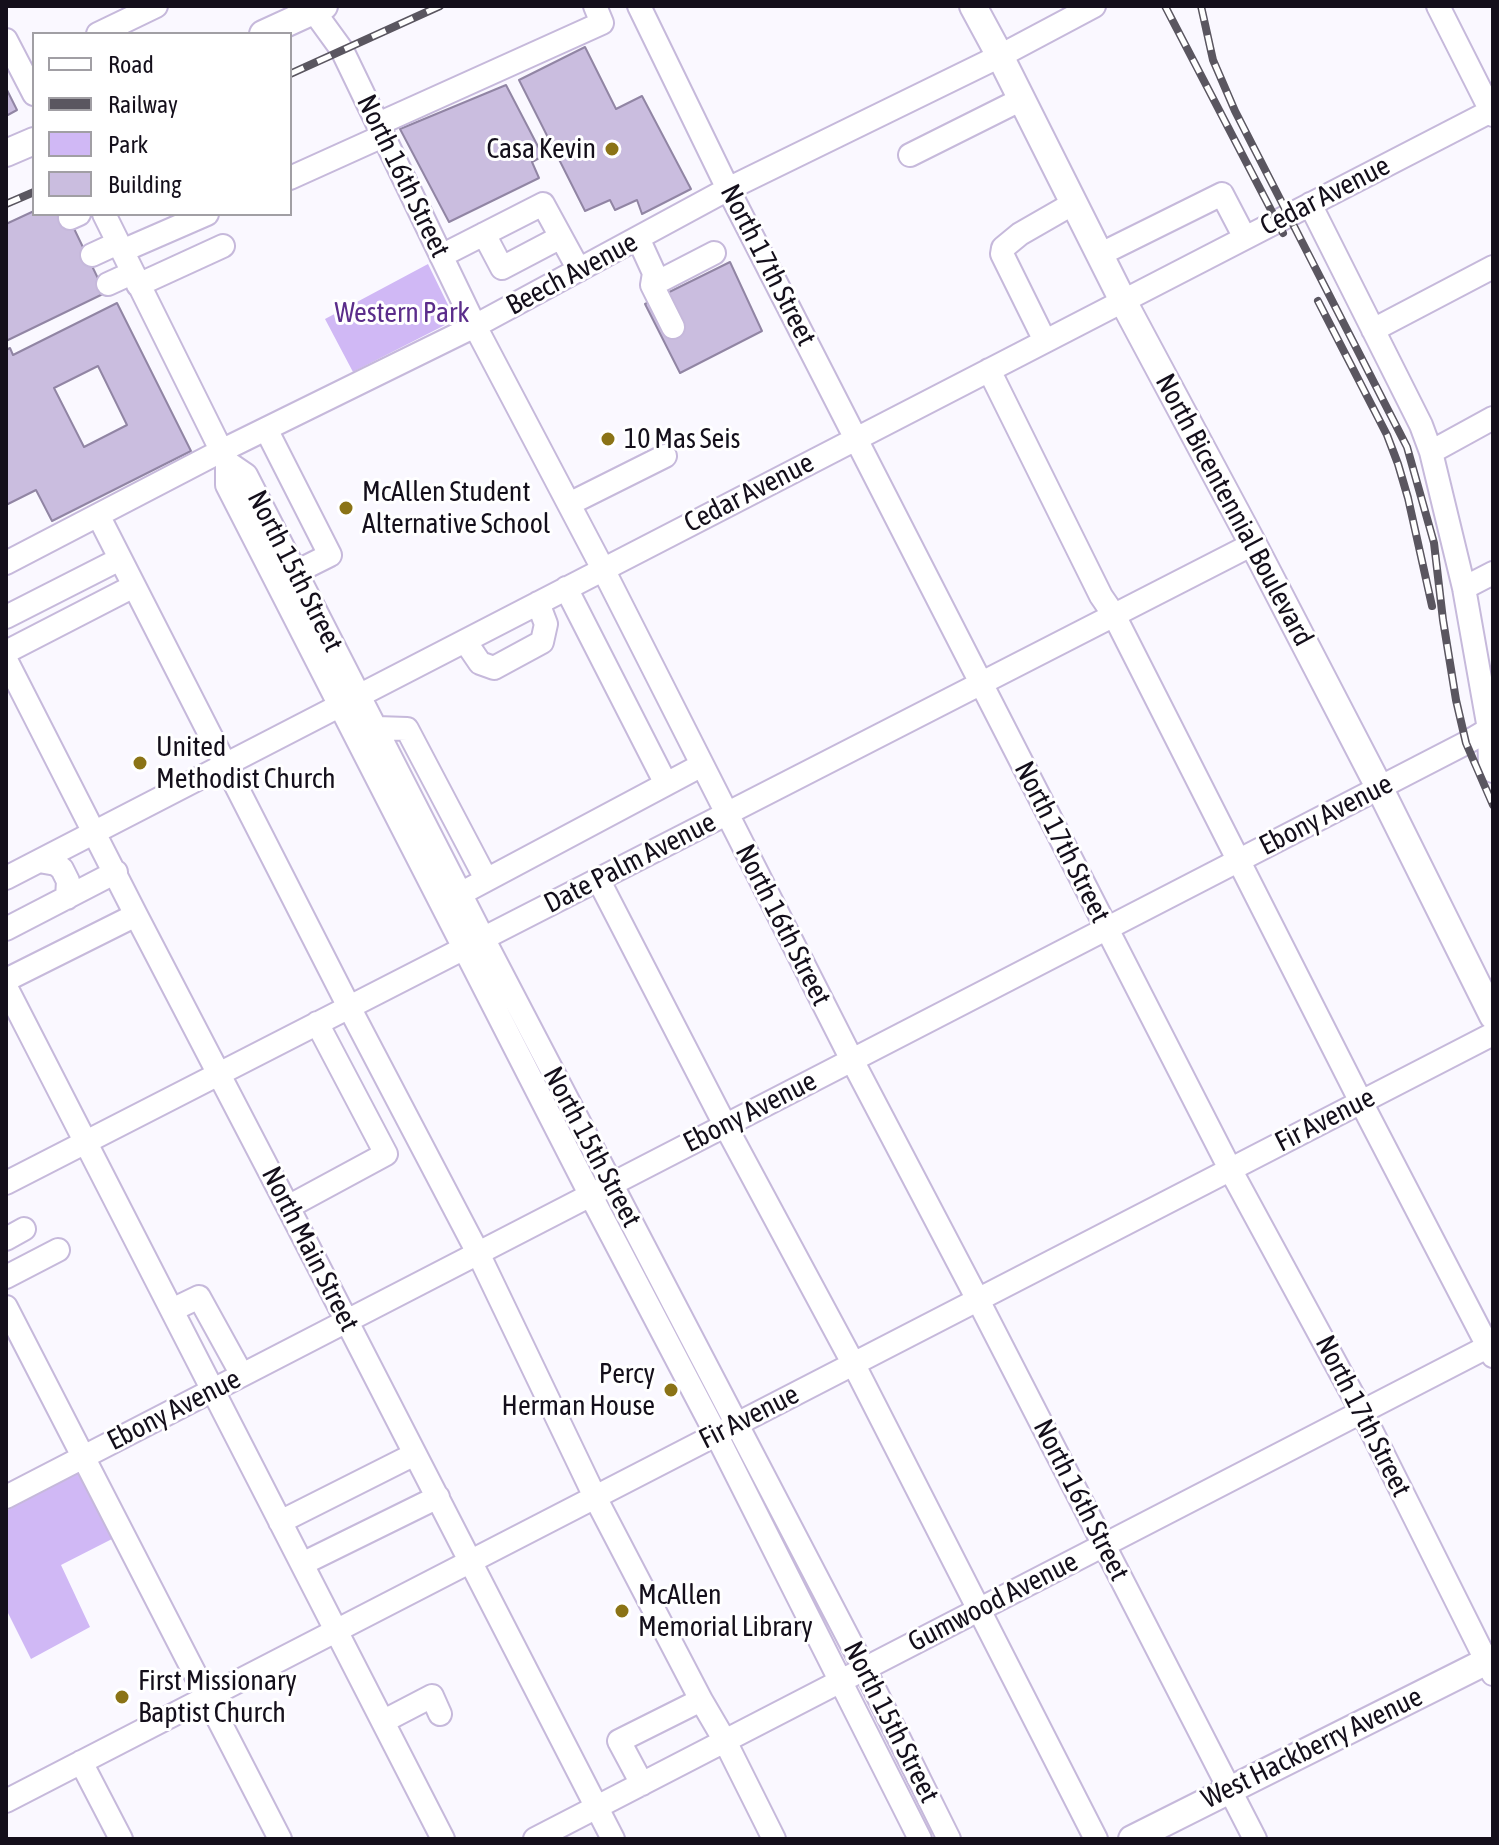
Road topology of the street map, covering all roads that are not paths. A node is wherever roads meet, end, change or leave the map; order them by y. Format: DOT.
graph roads {
  1 [pos="156,6"];
  2 [pos="595,6"];
  3 [pos="639,6"];
  4 [pos="973,6"];
  5 [pos="1438,6"];
  6 [pos="315,8"];
  7 [pos="1084,8"];
  8 [pos="102,32"];
  9 [pos="267,32"];
  10 [pos="6,40"];
  11 [pos="1000,56"];
  12 [pos="28,68"];
  13 [pos="1022,99"];
  14 [pos="1492,112"];
  15 [pos="380,130"];
  16 [pos="32,142"];
  17 [pos="6,153"];
  18 [pos="910,155"];
  19 [pos="292,177"];
  20 [pos="728,189"];
  21 [pos="1074,203"];
  22 [pos="1310,204"];
  23 [pos="105,216"];
  24 [pos="202,216"];
  25 [pos="484,234"];
  26 [pos="561,237"];
  27 [pos="638,238"];
  28 [pos="1245,238"];
  29 [pos="223,246"];
  30 [pos="120,247"];
  31 [pos="714,253"];
  32 [pos="92,255"];
  33 [pos="1099,255"];
  34 [pos="441,256"];
  35 [pos="1493,267"];
  36 [pos="579,270"];
  37 [pos="135,279"];
  38 [pos="108,284"];
  39 [pos="652,285"];
  40 [pos="1123,301"];
  41 [pos="475,326"];
  42 [pos="673,327"];
  43 [pos="1373,330"];
  44 [pos="1045,341"];
  45 [pos="989,370"];
  46 [pos="1493,418"];
  47 [pos="266,429"];
  48 [pos="857,438"];
  49 [pos="1431,452"];
  50 [pos="665,456"];
  51 [pos="224,457"];
  52 [pos="569,504"];
  53 [pos="98,515"];
  54 [pos="1253,544"];
  55 [pos="120,559"];
  56 [pos="6,563"];
  57 [pos="603,569"];
  58 [pos="296,572"];
  59 [pos="1493,573"];
  60 [pos="134,586"];
  61 [pos="566,588"];
  62 [pos="1464,588"];
  63 [pos="538,603"];
  64 [pos="1114,615"];
  65 [pos="6,617"];
  66 [pos="465,641"];
  67 [pos="6,652"];
  68 [pos="6,660"];
  69 [pos="981,683"];
  70 [pos="350,700"];
  71 [pos="377,728"];
  72 [pos="1491,728"];
  73 [pos="224,765"];
  74 [pos="702,765"];
  75 [pos="1493,771"];
  76 [pos="666,784"];
  77 [pos="1379,787"];
  78 [pos="726,814"];
  79 [pos="95,832"];
  80 [pos="1238,860"];
  81 [pos="39,861"];
  82 [pos="116,872"];
  83 [pos="6,878"];
  84 [pos="486,879"];
  85 [pos="598,879"];
  86 [pos="460,894"];
  87 [pos="67,898"];
  88 [pos="136,915"];
  89 [pos="1106,928"];
  90 [pos="6,929"];
  91 [pos="474,943"];
  92 [pos="6,980"];
  93 [pos="6,987"];
  94 [pos="349,1007"];
  95 [pos="1493,1016"];
  96 [pos="317,1023"];
  97 [pos="1493,1034"];
  98 [pos="852,1060"];
  99 [pos="219,1074"];
  100 [pos="1361,1102"];
  101 [pos="725,1125"];
  102 [pos="86,1141"];
  103 [pos="1230,1169"];
  104 [pos="6,1183"];
  105 [pos="611,1183"];
  106 [pos="590,1194"];
  107 [pos="288,1207"];
  108 [pos="58,1250"];
  109 [pos="478,1253"];
  110 [pos="6,1277"];
  111 [pos="978,1300"];
  112 [pos="6,1307"];
  113 [pos="172,1310"];
  114 [pos="347,1321"];
  115 [pos="1491,1349"];
  116 [pos="853,1363"];
  117 [pos="242,1375"];
  118 [pos="212,1391"];
  119 [pos="1362,1412"];
  120 [pos="737,1423"];
  121 [pos="716,1434"];
  122 [pos="415,1454"];
  123 [pos="83,1457"];
  124 [pos="6,1497"];
  125 [pos="438,1497"];
  126 [pos="595,1497"];
  127 [pos="280,1522"];
  128 [pos="1104,1545"];
  129 [pos="470,1561"];
  130 [pos="302,1564"];
  131 [pos="978,1610"];
  132 [pos="337,1629"];
  133 [pos="1491,1665"];
  134 [pos="864,1668"];
  135 [pos="841,1680"];
  136 [pos="206,1697"];
  137 [pos="701,1700"];
  138 [pos="440,1714"];
  139 [pos="384,1721"];
  140 [pos="725,1741"];
  141 [pos="81,1762"];
  142 [pos="642,1784"];
  143 [pos="1229,1789"];
  144 [pos="6,1801"];
  145 [pos="597,1807"];
  146 [pos="121,1839"];
  147 [pos="280,1839"];
  148 [pos="443,1839"];
  149 [pos="535,1839"];
  150 [pos="613,1839"];
  151 [pos="774,1839"];
  152 [pos="920,1839"];
  153 [pos="949,1839"];
  154 [pos="1096,1839"];
  155 [pos="1132,1839"];
  156 [pos="1255,1839"];
  1 -- 8 [label="street"];
  2 -- 15 [label="street"];
  3 -- 20 [label="street, North 17th Street"];
  4 -- 11 [label="main road, North Bicentennial Boulevard"];
  5 -- 14 [label="street"];
  6 -- 9 [label="main road"];
  6 -- 15 [label="street, North 16th Street"];
  7 -- 11 [label="street, Beech Avenue"];
  10 -- 12 [label="street"];
  11 -- 13 [label="main road, North Bicentennial Boulevard"];
  11 -- 20 [label="street, Beech Avenue"];
  13 -- 18 [label="street"];
  13 -- 21 [label="main road, North Bicentennial Boulevard"];
  14 -- 22 [label="street, Cedar Avenue"];
  15 -- 19 [label="street"];
  15 -- 34 [label="street, North 16th Street"];
  16 -- 17 [label="main road"];
  20 -- 27 [label="street, Beech Avenue"];
  20 -- 48 [label="street, North 17th Street"];
  21 -- 33 [label="main road, North Bicentennial Boulevard"];
  21 -- 44 [label="street"];
  22 -- 28 [label="street, Cedar Avenue"];
  22 -- 43 [label="street"];
  23 -- 30 [label="street, North 15th Street"];
  24 -- 30 [label="street"];
  25 -- 26 [label="street"];
  25 -- 26 [label="street"];
  25 -- 34 [label="street"];
  26 -- 36 [label="street"];
  27 -- 36 [label="street, Beech Avenue"];
  27 -- 39 [label="street"];
  28 -- 33 [label="street"];
  28 -- 40 [label="street, Cedar Avenue"];
  29 -- 37 [label="street"];
  30 -- 32 [label="street"];
  30 -- 37 [label="street, North 15th Street"];
  31 -- 39 [label="street"];
  33 -- 40 [label="main road, North Bicentennial Boulevard"];
  34 -- 41 [label="street, North 16th Street"];
  35 -- 43 [label="street"];
  36 -- 41 [label="street, Beech Avenue"];
  37 -- 38 [label="street"];
  37 -- 51 [label="street, North 15th Street"];
  39 -- 42 [label="street"];
  40 -- 44 [label="street, Cedar Avenue"];
  40 -- 54 [label="main road, North Bicentennial Boulevard"];
  41 -- 47 [label="street, Beech Avenue"];
  41 -- 52 [label="street, North 16th Street"];
  43 -- 49 [label="street"];
  44 -- 45 [label="street, Cedar Avenue"];
  45 -- 48 [label="street, Cedar Avenue"];
  45 -- 64 [label="street"];
  46 -- 49 [label="street"];
  47 -- 51 [label="street, Beech Avenue"];
  47 -- 58 [label="street"];
  48 -- 57 [label="street, Cedar Avenue"];
  48 -- 69 [label="street, North 17th Street"];
  49 -- 62 [label="street"];
  50 -- 52 [label="street"];
  51 -- 53 [label="street, Beech Avenue"];
  51 -- 58 [label="street, North 15th Street"];
  51 -- 70 [label="street, North 15th Street"];
  52 -- 57 [label="street, North 16th Street"];
  53 -- 55 [label="street"];
  53 -- 56 [label="street, Beech Avenue"];
  54 -- 64 [label="street, Date Palm Avenue"];
  54 -- 77 [label="main road, North Bicentennial Boulevard"];
  55 -- 60 [label="street"];
  55 -- 65 [label="street"];
  57 -- 61 [label="street, Cedar Avenue"];
  57 -- 74 [label="street, North 16th Street"];
  58 -- 70 [label="street, North 15th Street"];
  59 -- 62 [label="street"];
  60 -- 67 [label="street"];
  60 -- 73 [label="street"];
  61 -- 63 [label="street, Cedar Avenue"];
  61 -- 76 [label="street"];
  62 -- 72 [label="street"];
  63 -- 66 [label="street, Cedar Avenue"];
  63 -- 66 [label="street"];
  64 -- 69 [label="street, Date Palm Avenue"];
  64 -- 80 [label="street"];
  66 -- 70 [label="street, Cedar Avenue"];
  68 -- 79 [label="street, North Main Street"];
  69 -- 78 [label="street, Date Palm Avenue"];
  69 -- 89 [label="street, North 17th Street"];
  70 -- 71 [label="street, North 15th Street"];
  70 -- 73 [label="street, Cedar Avenue"];
  70 -- 91 [label="street, North 15th Street"];
  71 -- 84 [label="street"];
  71 -- 86 [label="street, North 15th Street"];
  72 -- 75 [label="street"];
  72 -- 77 [label="street, Ebony Avenue"];
  73 -- 79 [label="street, Cedar Avenue"];
  73 -- 94 [label="street"];
  74 -- 76 [label="street"];
  74 -- 78 [label="street, North 16th Street"];
  76 -- 84 [label="street"];
  77 -- 80 [label="street, Ebony Avenue"];
  77 -- 95 [label="main road, North Bicentennial Boulevard"];
  78 -- 85 [label="street, Date Palm Avenue"];
  78 -- 98 [label="street, North 16th Street"];
  79 -- 81 [label="street, Cedar Avenue"];
  79 -- 82 [label="street, North Main Street"];
  80 -- 89 [label="street, Ebony Avenue"];
  80 -- 100 [label="street"];
  81 -- 83 [label="street, Cedar Avenue"];
  81 -- 87 [label="street"];
  82 -- 87 [label="street"];
  82 -- 88 [label="street, North Main Street"];
  84 -- 86 [label="street"];
  85 -- 91 [label="street, Date Palm Avenue"];
  85 -- 101 [label="street"];
  86 -- 91 [label="street, North 15th Street"];
  87 -- 90 [label="street"];
  88 -- 92 [label="street"];
  88 -- 99 [label="street, North Main Street"];
  89 -- 98 [label="street, Ebony Avenue"];
  89 -- 103 [label="street, North 17th Street"];
  91 -- 94 [label="street, Date Palm Avenue"];
  91 -- 105 [label="street, North 15th Street"];
  91 -- 106 [label="street, North 15th Street"];
  93 -- 102 [label="street"];
  94 -- 96 [label="street, Date Palm Avenue"];
  94 -- 109 [label="street"];
  96 -- 99 [label="street, Date Palm Avenue"];
  96 -- 107 [label="street"];
  97 -- 100 [label="street, Fir Avenue"];
  98 -- 101 [label="street, Ebony Avenue"];
  98 -- 111 [label="street, North 16th Street"];
  99 -- 102 [label="street, Date Palm Avenue"];
  99 -- 107 [label="street, North Main Street"];
  100 -- 103 [label="street, Fir Avenue"];
  100 -- 115 [label="street"];
  101 -- 105 [label="street, Ebony Avenue"];
  101 -- 116 [label="street"];
  102 -- 104 [label="street, Date Palm Avenue"];
  102 -- 113 [label="street"];
  103 -- 111 [label="street, Fir Avenue"];
  103 -- 119 [label="street, North 17th Street"];
  105 -- 106 [label="street, Ebony Avenue"];
  105 -- 120 [label="street, North 15th Street"];
  106 -- 109 [label="street, Ebony Avenue"];
  106 -- 121 [label="street, North 15th Street"];
  107 -- 114 [label="street, North Main Street"];
  108 -- 110 [label="street"];
  109 -- 114 [label="street, Ebony Avenue"];
  109 -- 126 [label="street"];
  111 -- 116 [label="street, Fir Avenue"];
  111 -- 128 [label="street, North 16th Street"];
  112 -- 123 [label="street"];
  113 -- 117 [label="street"];
  113 -- 118 [label="street"];
  114 -- 117 [label="street, Ebony Avenue"];
  114 -- 122 [label="street, North Main Street"];
  115 -- 119 [label="street, Gumwood Avenue"];
  116 -- 120 [label="street, Fir Avenue"];
  116 -- 131 [label="street"];
  117 -- 118 [label="street, Ebony Avenue"];
  118 -- 123 [label="street, Ebony Avenue"];
  118 -- 127 [label="street"];
  119 -- 128 [label="street, Gumwood Avenue"];
  119 -- 133 [label="street, North 17th Street"];
  120 -- 121 [label="street, Fir Avenue"];
  120 -- 134 [label="street, North 15th Street"];
  121 -- 126 [label="street, Fir Avenue"];
  121 -- 135 [label="street, North 15th Street"];
  122 -- 125 [label="street, North Main Street"];
  122 -- 127 [label="street"];
  123 -- 124 [label="street, Ebony Avenue"];
  123 -- 136 [label="street"];
  125 -- 129 [label="street, North Main Street"];
  125 -- 130 [label="street"];
  126 -- 129 [label="street, Fir Avenue"];
  126 -- 137 [label="street"];
  127 -- 130 [label="street"];
  128 -- 131 [label="street, Gumwood Avenue"];
  128 -- 143 [label="street, North 16th Street"];
  129 -- 132 [label="street, Fir Avenue"];
  129 -- 145 [label="street, North Main Street"];
  130 -- 132 [label="street"];
  131 -- 134 [label="street, Gumwood Avenue"];
  131 -- 154 [label="street"];
  132 -- 136 [label="street, Fir Avenue"];
  132 -- 139 [label="street"];
  133 -- 143 [label="main road, West Hackberry Avenue"];
  134 -- 135 [label="street, Gumwood Avenue"];
  134 -- 153 [label="street, North 15th Street"];
  135 -- 140 [label="street, Gumwood Avenue"];
  135 -- 152 [label="street, North 15th Street"];
  136 -- 141 [label="street, Fir Avenue"];
  136 -- 147 [label="street"];
  137 -- 140 [label="street"];
  137 -- 142 [label="street"];
  138 -- 139 [label="street"];
  139 -- 148 [label="street"];
  140 -- 142 [label="street, Gumwood Avenue"];
  140 -- 151 [label="street"];
  141 -- 144 [label="street, Fir Avenue"];
  141 -- 146 [label="street"];
  142 -- 145 [label="street, Gumwood Avenue"];
  143 -- 155 [label="main road, West Hackberry Avenue"];
  143 -- 156 [label="street, North 16th Street"];
  145 -- 149 [label="street, Gumwood Avenue"];
  145 -- 150 [label="street, North Main Street"];
}
